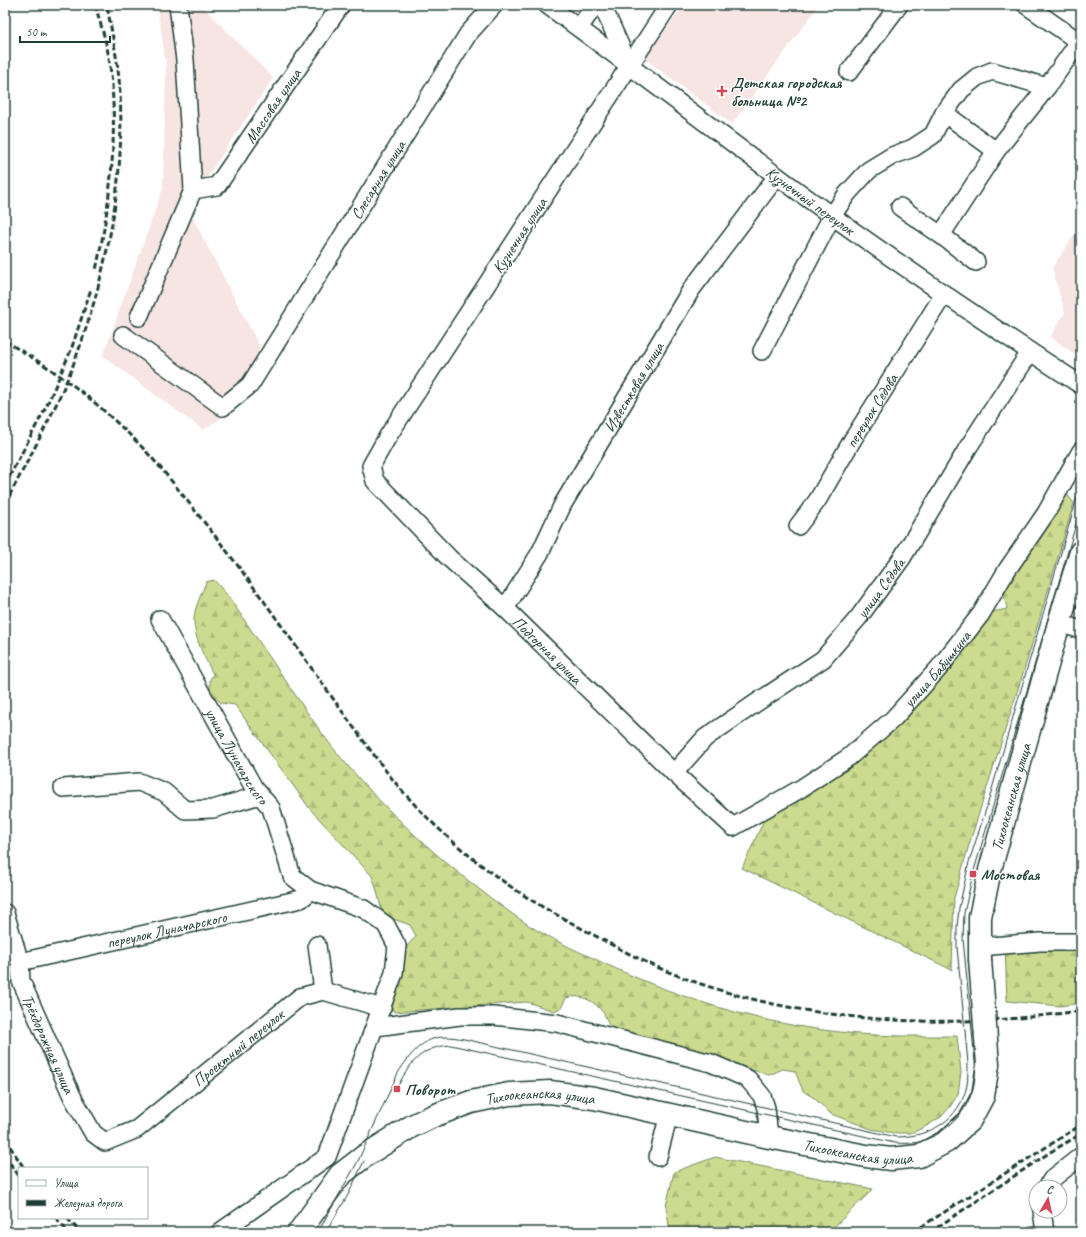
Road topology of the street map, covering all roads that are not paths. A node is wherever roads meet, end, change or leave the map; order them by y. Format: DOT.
graph roads {
  1 [pos="178,5"];
  2 [pos="341,5"];
  3 [pos="494,5"];
  4 [pos="547,5"];
  5 [pos="595,5"];
  6 [pos="602,5"];
  7 [pos="669,5"];
  8 [pos="899,5"];
  9 [pos="1026,5"];
  10 [pos="579,28"];
  11 [pos="1080,42"];
  12 [pos="629,64"];
  13 [pos="849,72"];
  14 [pos="1047,87"];
  15 [pos="944,113"];
  16 [pos="996,151"];
  17 [pos="777,176"];
  18 [pos="193,190"];
  19 [pos="900,207"];
  20 [pos="832,216"];
  21 [pos="942,235"];
  22 [pos="976,262"];
  23 [pos="944,294"];
  24 [pos="139,317"];
  25 [pos="123,335"];
  26 [pos="762,351"];
  27 [pos="1030,352"];
  28 [pos="1081,385"];
  29 [pos="1081,451"];
  30 [pos="371,466"];
  31 [pos="798,526"];
  32 [pos="1081,552"];
  33 [pos="504,608"];
  34 [pos="160,619"];
  35 [pos="1059,623"];
  36 [pos="1081,630"];
  37 [pos="674,773"];
  38 [pos="63,788"];
  39 [pos="260,795"];
  40 [pos="733,827"];
  41 [pos="310,890"];
  42 [pos="5,913"];
  43 [pos="1081,942"];
  44 [pos="317,945"];
  45 [pos="980,953"];
  46 [pos="20,962"];
  47 [pos="322,991"];
  48 [pos="382,1008"];
  49 [pos="375,1027"];
  50 [pos="669,1114"];
  51 [pos="769,1137"];
  52 [pos="105,1142"];
  53 [pos="1081,1156"];
  54 [pos="327,1157"];
  55 [pos="658,1157"];
  56 [pos="1081,1172"];
  57 [pos="340,1175"];
  58 [pos="1054,1179"];
  59 [pos="1061,1179"];
  60 [pos="1043,1219"];
  61 [pos="220,1232"];
  62 [pos="299,1232"];
  63 [pos="1045,1232"];
  1 -- 18 [label="street"];
  2 -- 18 [label="street, Массовая улица"];
  3 -- 25 [label="street, Слесарная улица"];
  4 -- 10 [label="street, Кузнечный переулок"];
  5 -- 10 [label="street"];
  6 -- 12 [label="street"];
  7 -- 12 [label="street, Кузнечная улица"];
  8 -- 13 [label="street"];
  9 -- 11 [label="street"];
  10 -- 12 [label="street, Кузнечный переулок"];
  11 -- 14 [label="street"];
  12 -- 17 [label="street, Кузнечный переулок"];
  12 -- 30 [label="street, Кузнечная улица"];
  14 -- 15 [label="street"];
  14 -- 16 [label="street"];
  15 -- 16 [label="street"];
  15 -- 20 [label="street"];
  16 -- 21 [label="street"];
  17 -- 20 [label="street, Кузнечный переулок"];
  17 -- 33 [label="street, Известковая улица"];
  18 -- 24 [label="street"];
  19 -- 21 [label="street"];
  20 -- 23 [label="street, Кузнечный переулок"];
  20 -- 26 [label="street"];
  21 -- 22 [label="street"];
  23 -- 27 [label="street, Кузнечный переулок"];
  23 -- 31 [label="street, переулок Седова"];
  27 -- 28 [label="street, Кузнечный переулок"];
  27 -- 37 [label="street, улица Седова"];
  29 -- 40 [label="street, улица Бабушкина"];
  30 -- 33 [label="street, Подгорная улица"];
  32 -- 35 [label="main road, Тихоокеанская улица"];
  33 -- 37 [label="street, Подгорная улица"];
  34 -- 39 [label="street, улица Луначарского"];
  35 -- 36 [label="street"];
  35 -- 45 [label="main road, Тихоокеанская улица"];
  37 -- 40 [label="street, Подгорная улица"];
  38 -- 39 [label="street"];
  39 -- 41 [label="street, улица Луначарского"];
  41 -- 46 [label="street, переулок Луначарского"];
  41 -- 48 [label="street, улица Луначарского"];
  42 -- 46 [label="street, Трёхдорожная улица"];
  43 -- 45 [label="street"];
  44 -- 47 [label="street"];
  45 -- 51 [label="main road, Тихоокеанская улица, bridge"];
  46 -- 52 [label="street, Трёхдорожная улица"];
  47 -- 48 [label="street"];
  47 -- 52 [label="street, Проектный переулок"];
  48 -- 49 [label="street, улица Луначарского"];
  49 -- 51 [label="street"];
  49 -- 54 [label="street, улица Луначарского"];
  50 -- 51 [label="main road, Тихоокеанская улица"];
  50 -- 55 [label="street"];
  50 -- 57 [label="main road, Тихоокеанская улица"];
  53 -- 58 [label="street"];
  54 -- 57 [label="street"];
  54 -- 61 [label="street"];
  56 -- 59 [label="street"];
  57 -- 62 [label="main road, Тихоокеанская улица"];
  60 -- 63 [label="street"];
}
